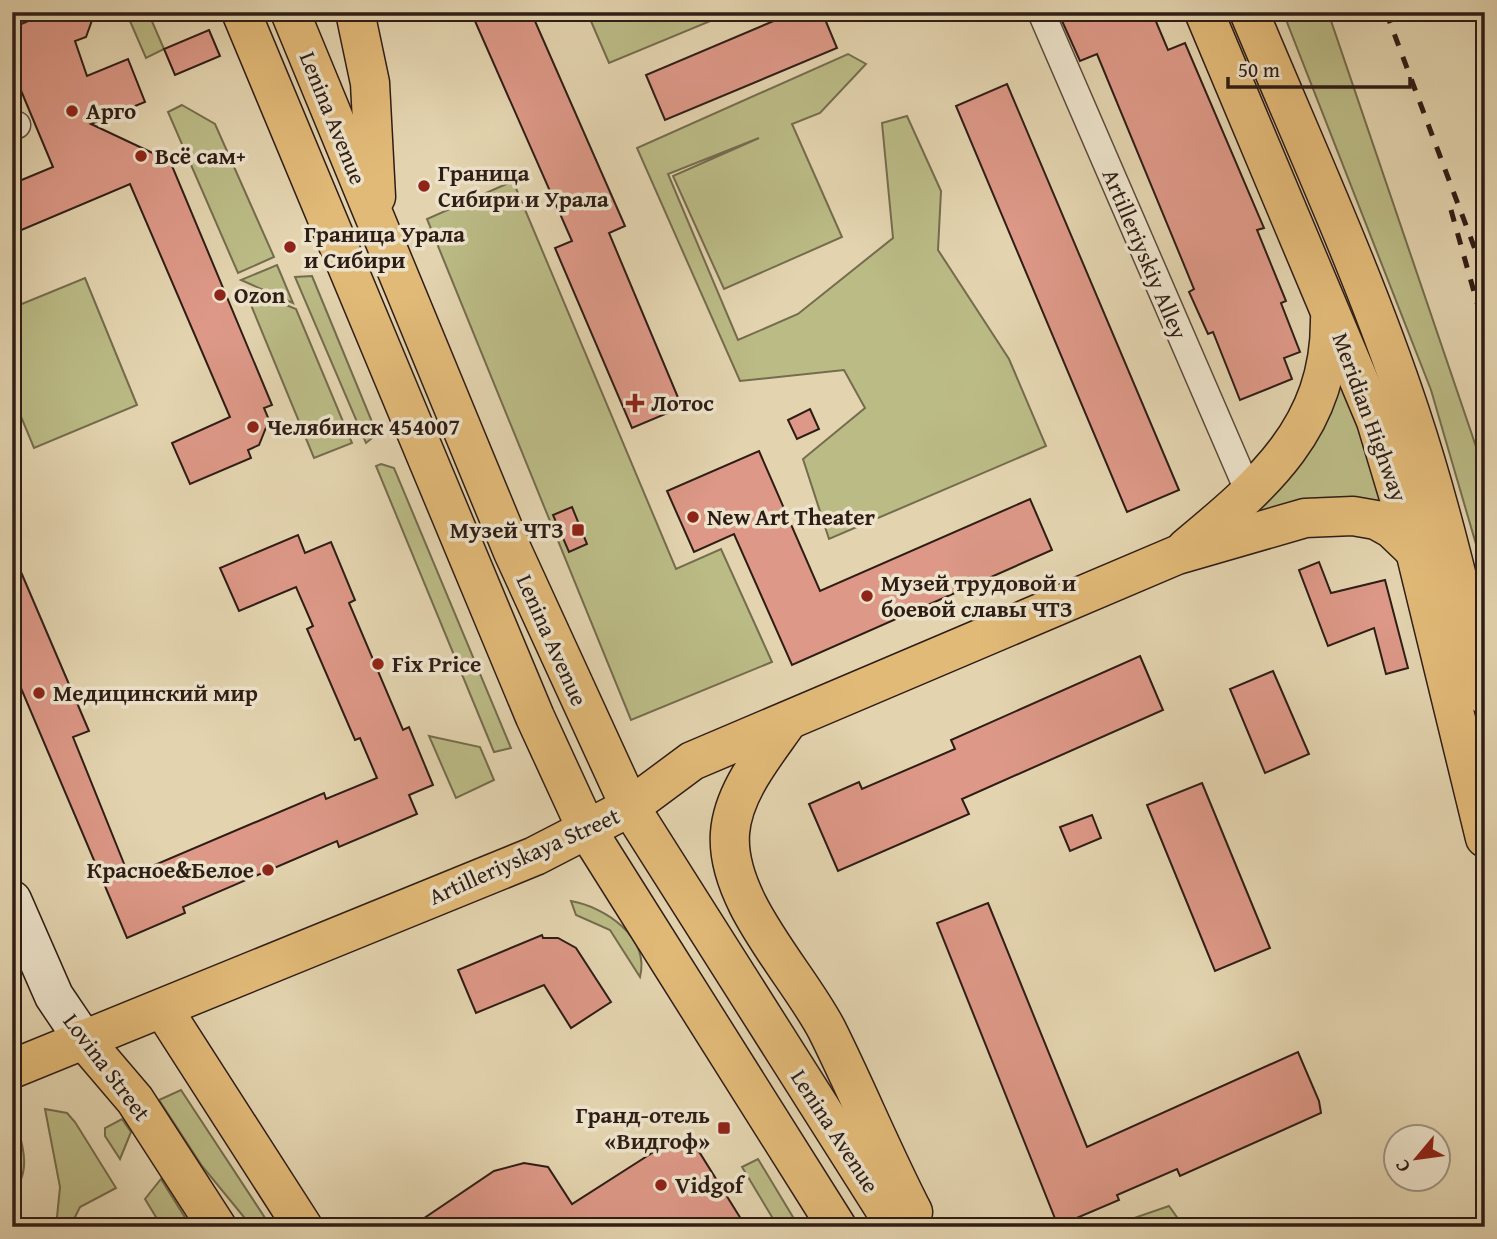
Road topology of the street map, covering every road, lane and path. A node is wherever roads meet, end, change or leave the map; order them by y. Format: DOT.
graph roads {
  1 [pos="241,12"];
  2 [pos="290,12"];
  3 [pos="355,12"];
  4 [pos="1041,12"];
  5 [pos="1204,12"];
  6 [pos="1249,12"];
  7 [pos="378,227"];
  8 [pos="1330,310"];
  9 [pos="1250,495"];
  10 [pos="1415,551"];
  11 [pos="1177,555"];
  12 [pos="1485,695"];
  13 [pos="788,721"];
  14 [pos="630,807"];
  15 [pos="587,830"];
  16 [pos="1485,838"];
  17 [pos="12,900"];
  18 [pos="163,1009"];
  19 [pos="83,1039"];
  20 [pos="12,1069"];
  21 [pos="217,1227"];
  22 [pos="303,1227"];
  23 [pos="837,1227"];
  24 [pos="896,1227"];
  25 [pos="920,1227"];
  1 -- 15 [label="main road, Lenina Avenue"];
  2 -- 7 [label="main road, Lenina Avenue"];
  3 -- 7 [label="main road"];
  4 -- 9 [label="street, Artilleriyskiy Alley"];
  5 -- 8 [label="main road, Meridian Highway"];
  6 -- 12 [label="main road, Meridian Highway"];
  7 -- 14 [label="main road, Lenina Avenue"];
  8 -- 9 [label="main road, Artilleriyskaya Street"];
  8 -- 10 [label="main road, Meridian Highway"];
  9 -- 11 [label="main road, Artilleriyskaya Street"];
  10 -- 11 [label="main road, Artilleriyskaya Street"];
  10 -- 16 [label="main road, Meridian Highway"];
  11 -- 13 [label="main road, Artilleriyskaya Street"];
  13 -- 14 [label="main road, Artilleriyskaya Street"];
  13 -- 25 [label="main road"];
  14 -- 15 [label="main road, Artilleriyskaya Street"];
  14 -- 24 [label="main road, Lenina Avenue"];
  15 -- 18 [label="main road, Artilleriyskaya Street"];
  15 -- 23 [label="main road, Lenina Avenue"];
  17 -- 19 [label="street, Lovina Street"];
  18 -- 19 [label="main road, Artilleriyskaya Street"];
  18 -- 22 [label="main road"];
  19 -- 20 [label="main road, Artilleriyskaya Street"];
  19 -- 21 [label="main road, Lovina Street"];
}
